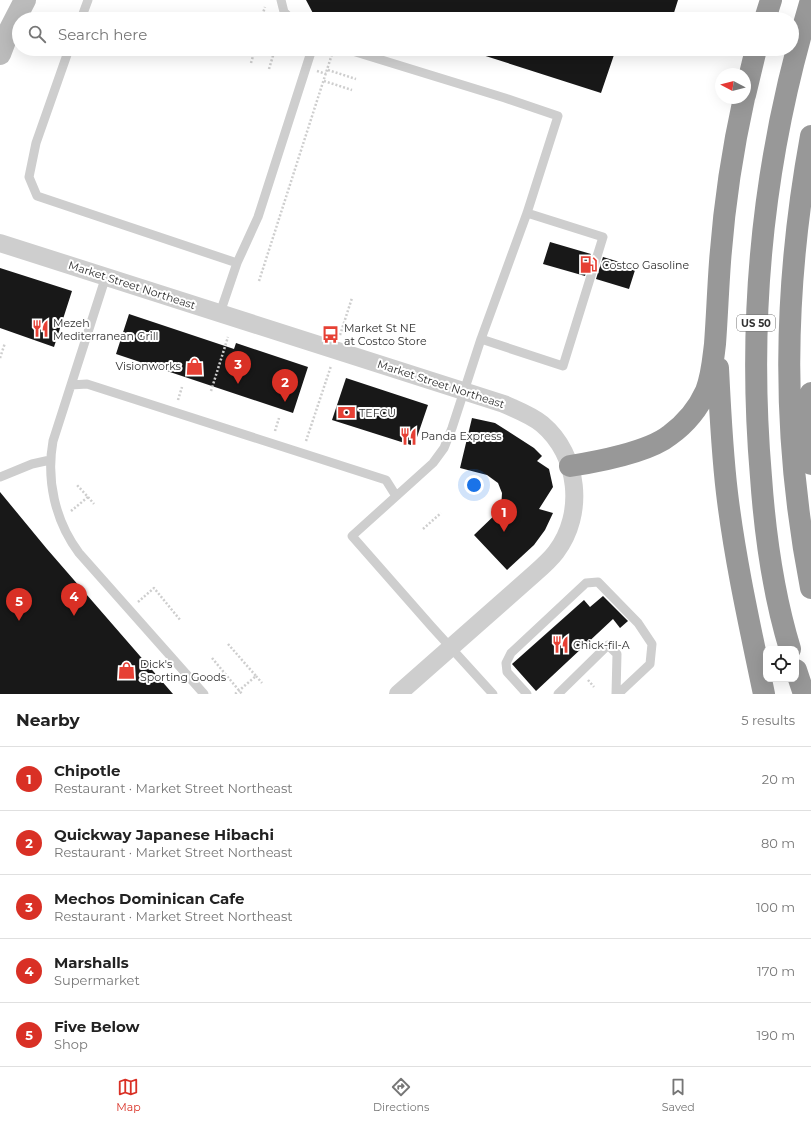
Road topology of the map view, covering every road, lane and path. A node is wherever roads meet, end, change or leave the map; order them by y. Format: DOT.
graph roads {
  1 [pos="25,0"];
  2 [pos="88,0"];
  3 [pos="280,0"];
  4 [pos="771,0"];
  5 [pos="811,0"];
  6 [pos="265,7"];
  7 [pos="19,12"];
  8 [pos="84,12"];
  9 [pos="263,12"];
  10 [pos="284,12"];
  11 [pos="767,12"];
  12 [pos="12,28"];
  13 [pos="799,42"];
  14 [pos="0,54"];
  15 [pos="67,56"];
  16 [pos="253,56"];
  17 [pos="273,56"];
  18 [pos="310,56"];
  19 [pos="332,56"];
  20 [pos="369,56"];
  21 [pos="754,56"];
  22 [pos="795,56"];
  23 [pos="251,63"];
  24 [pos="269,69"];
  25 [pos="328,70"];
  26 [pos="751,71"];
  27 [pos="356,79"];
  28 [pos="324,81"];
  29 [pos="352,90"];
  30 [pos="744,104"];
  31 [pos="811,136"];
  32 [pos="527,213"];
  33 [pos="0,243"];
  34 [pos="237,263"];
  35 [pos="106,276"];
  36 [pos="259,281"];
  37 [pos="352,298"];
  38 [pos="220,313"];
  39 [pos="716,331"];
  40 [pos="228,337"];
  41 [pos="339,339"];
  42 [pos="481,339"];
  43 [pos="5,343"];
  44 [pos="0,358"];
  45 [pos="332,362"];
  46 [pos="71,385"];
  47 [pos="210,391"];
  48 [pos="464,391"];
  49 [pos="811,393"];
  50 [pos="302,453"];
  51 [pos="50,460"];
  52 [pos="811,464"];
  53 [pos="570,466"];
  54 [pos="0,476"];
  55 [pos="76,484"];
  56 [pos="396,496"];
  57 [pos="88,497"];
  58 [pos="94,504"];
  59 [pos="441,513"];
  60 [pos="60,518"];
  61 [pos="423,529"];
  62 [pos="811,588"];
  63 [pos="127,607"];
  64 [pos="181,622"];
  65 [pos="228,644"];
  66 [pos="789,646"];
  67 [pos="451,648"];
  68 [pos="212,658"];
  69 [pos="256,676"];
  70 [pos="799,679"];
  71 [pos="262,683"];
  72 [pos="239,691"];
  73 [pos="204,694"];
  74 [pos="235,694"];
  75 [pos="242,694"];
  76 [pos="398,694"];
  77 [pos="493,694"];
  78 [pos="527,694"];
  79 [pos="558,694"];
  80 [pos="617,694"];
  81 [pos="764,694"];
  82 [pos="804,694"];
  1 -- 7 [label="street"];
  2 -- 8 [label="lane"];
  3 -- 10 [label="lane"];
  4 -- 11 [label="highway"];
  5 -- 13 [label="highway, US 50"];
  6 -- 9 [label="path"];
  12 -- 14 [label="street"];
  15 -- 34 [label="lane"];
  16 -- 23 [label="path"];
  17 -- 24 [label="path"];
  18 -- 34 [label="lane"];
  19 -- 25 [label="path"];
  20 -- 32 [label="lane"];
  21 -- 26 [label="highway"];
  22 -- 66 [label="highway, US 50"];
  25 -- 27 [label="path"];
  25 -- 28 [label="path"];
  28 -- 29 [label="path"];
  28 -- 36 [label="path"];
  30 -- 39 [label="highway"];
  31 -- 62 [label="highway, US 50"];
  32 -- 42 [label="lane"];
  32 -- 42 [label="lane"];
  33 -- 35 [label="street, Market Street Northeast"];
  34 -- 38 [label="lane"];
  35 -- 38 [label="street, Market Street Northeast"];
  35 -- 46 [label="lane"];
  37 -- 41 [label="path"];
  38 -- 48 [label="street, Market Street Northeast"];
  39 -- 53 [label="highway"];
  39 -- 81 [label="highway"];
  40 -- 47 [label="path"];
  42 -- 48 [label="lane"];
  43 -- 44 [label="path"];
  45 -- 50 [label="path"];
  46 -- 50 [label="lane"];
  46 -- 51 [label="lane"];
  48 -- 53 [label="street, Market Street Northeast"];
  48 -- 56 [label="lane"];
  49 -- 52 [label="highway"];
  50 -- 56 [label="lane"];
  51 -- 54 [label="lane"];
  51 -- 60 [label="lane"];
  53 -- 67 [label="street, Market Street Northeast"];
  55 -- 57 [label="path"];
  56 -- 67 [label="lane"];
  57 -- 58 [label="path"];
  57 -- 60 [label="path"];
  59 -- 61 [label="path"];
  60 -- 63 [label="lane"];
  63 -- 64 [label="path"];
  63 -- 73 [label="lane"];
  65 -- 69 [label="path"];
  67 -- 76 [label="street, Market Street Northeast"];
  67 -- 77 [label="lane"];
  68 -- 72 [label="path"];
  69 -- 71 [label="path"];
  69 -- 72 [label="path"];
  70 -- 82 [label="highway"];
  72 -- 74 [label="path"];
  72 -- 75 [label="path"];
  78 -- 80 [label="lane"];
  79 -- 80 [label="lane"];
}
